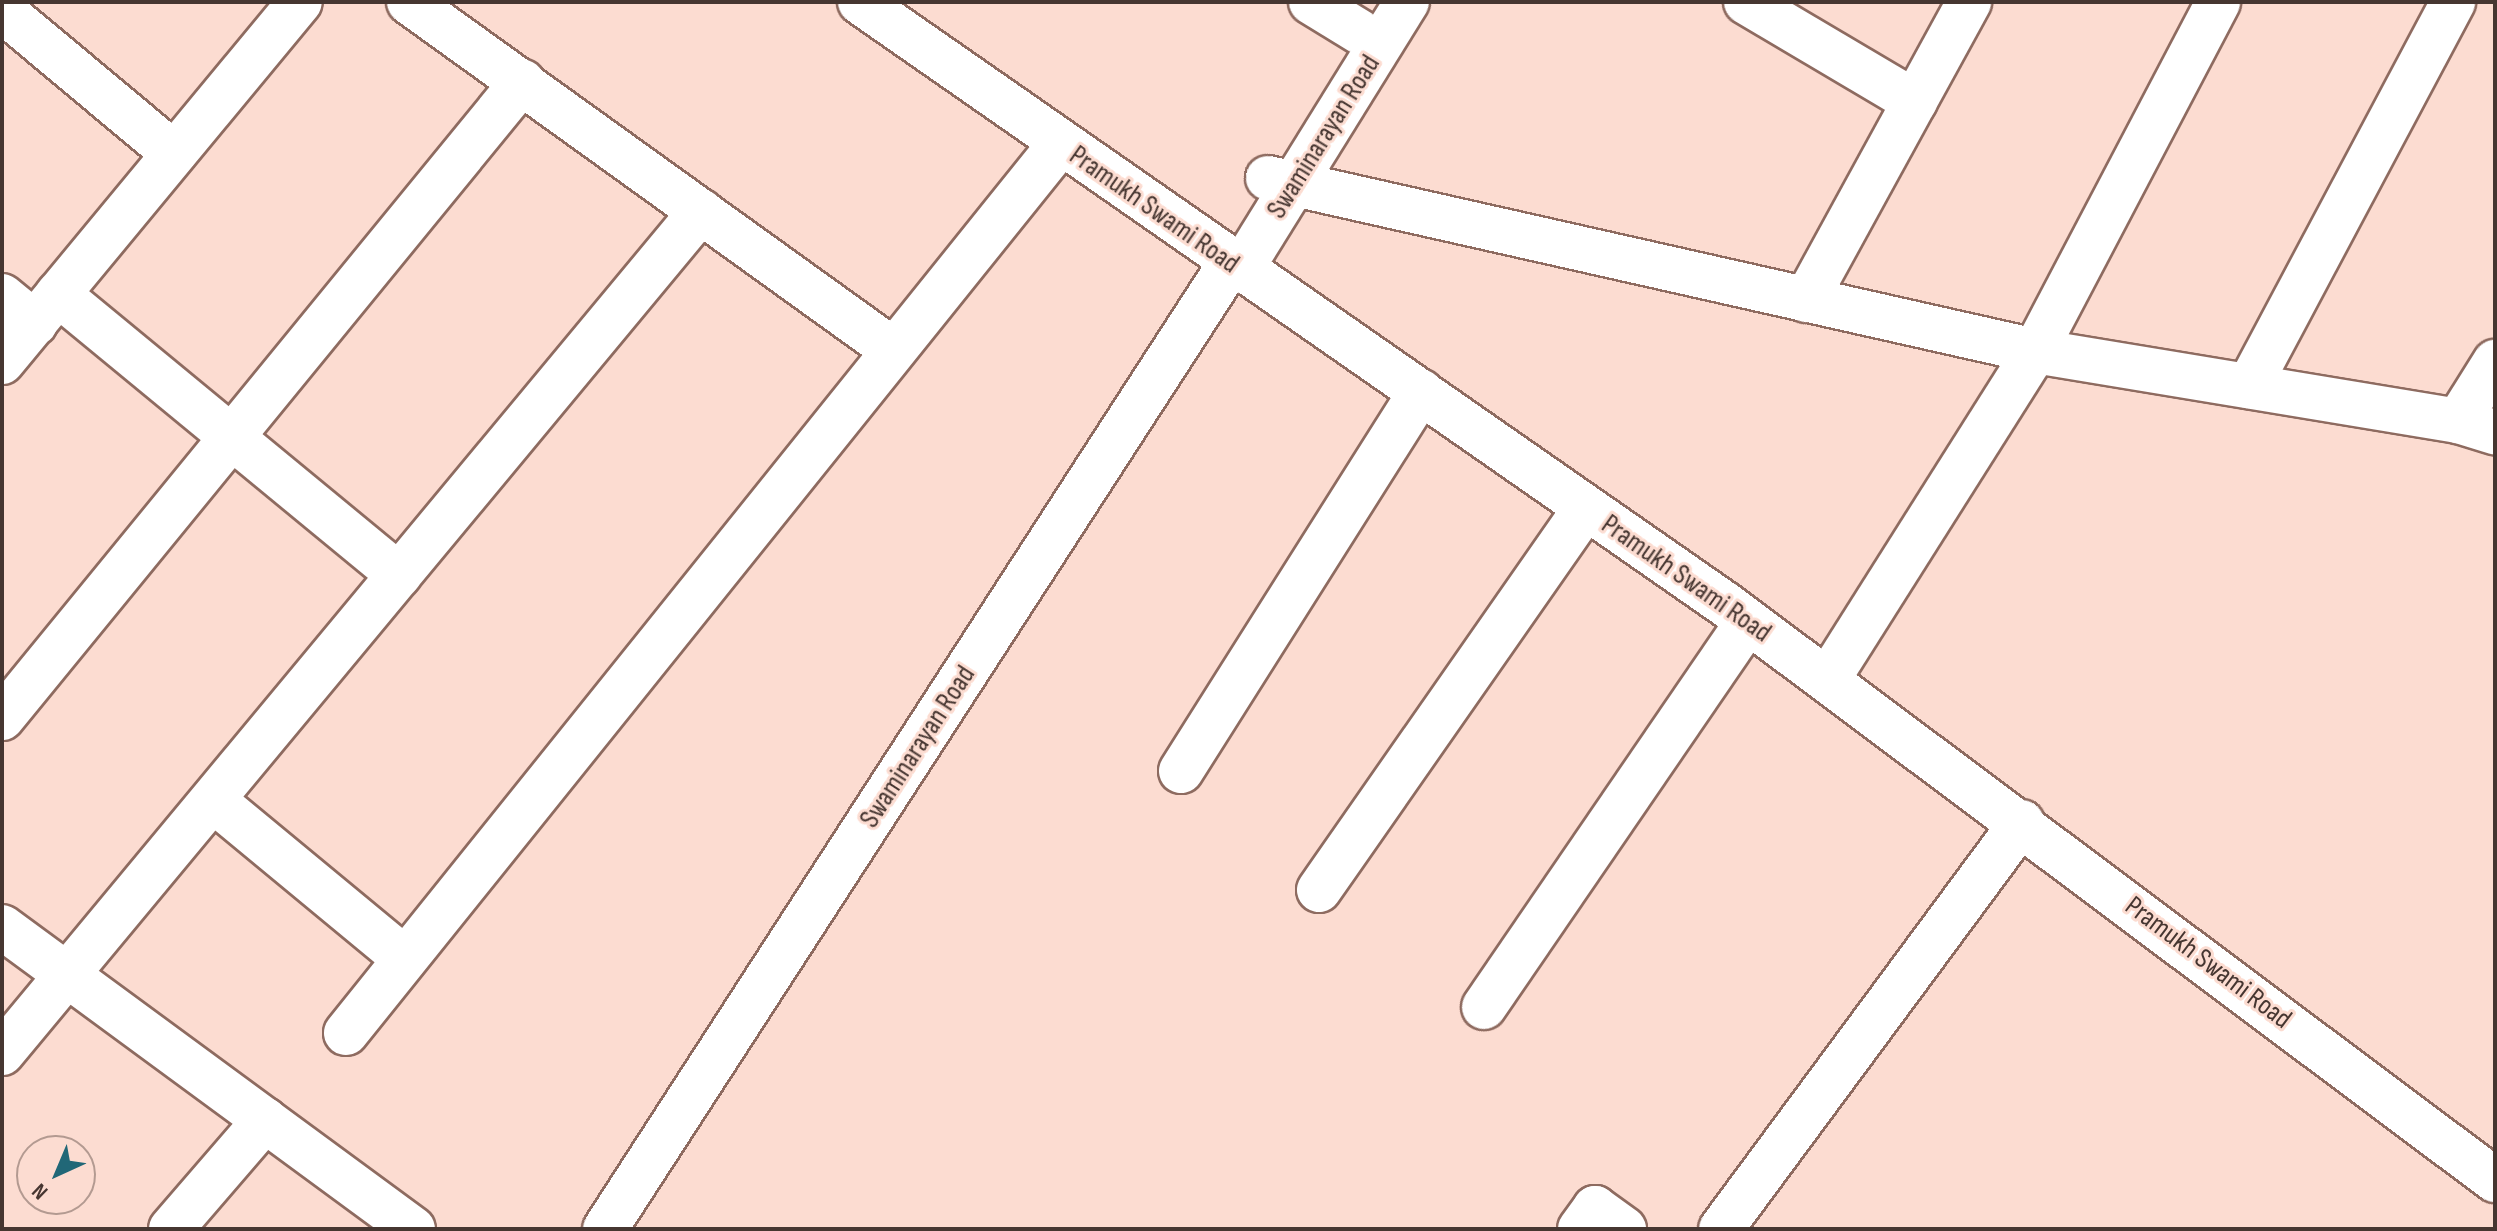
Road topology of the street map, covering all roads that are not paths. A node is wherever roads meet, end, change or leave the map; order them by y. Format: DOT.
graph roads {
  1 [pos="300,2"];
  2 [pos="409,2"];
  3 [pos="860,2"];
  4 [pos="907,2"];
  5 [pos="1311,2"];
  6 [pos="1407,2"];
  7 [pos="1746,2"];
  8 [pos="1969,2"];
  9 [pos="2218,2"];
  10 [pos="2453,2"];
  11 [pos="2,10"];
  12 [pos="1369,17"];
  13 [pos="522,82"];
  14 [pos="1915,102"];
  15 [pos="1060,144"];
  16 [pos="174,154"];
  17 [pos="1282,181"];
  18 [pos="701,211"];
  19 [pos="1235,256"];
  20 [pos="2,296"];
  21 [pos="1806,300"];
  22 [pos="46,308"];
  23 [pos="893,350"];
  24 [pos="2035,351"];
  25 [pos="2,362"];
  26 [pos="2495,362"];
  27 [pos="2249,386"];
  28 [pos="1421,392"];
  29 [pos="2476,427"];
  30 [pos="232,437"];
  31 [pos="1585,509"];
  32 [pos="399,575"];
  33 [pos="1748,622"];
  34 [pos="1834,670"];
  35 [pos="2,718"];
  36 [pos="1181,771"];
  37 [pos="213,800"];
  38 [pos="2022,822"];
  39 [pos="1319,890"];
  40 [pos="2,927"];
  41 [pos="405,959"];
  42 [pos="67,975"];
  43 [pos="1484,1007"];
  44 [pos="346,1033"];
  45 [pos="2,1053"];
  46 [pos="265,1120"];
  47 [pos="2495,1158"];
  48 [pos="2495,1180"];
  49 [pos="171,1229"];
  50 [pos="413,1229"];
  51 [pos="605,1229"];
  52 [pos="1580,1229"];
  53 [pos="1624,1229"];
  54 [pos="1721,1229"];
  1 -- 16 [label="street"];
  2 -- 13 [label="street"];
  3 -- 15 [label="street, Pramukh Swami Road"];
  4 -- 19 [label="street, Pramukh Swami Road"];
  5 -- 12 [label="street"];
  6 -- 17 [label="street, Swaminarayan Road"];
  7 -- 14 [label="street"];
  8 -- 14 [label="street"];
  9 -- 24 [label="street"];
  10 -- 27 [label="street"];
  11 -- 16 [label="street"];
  12 -- 17 [label="street, Swaminarayan Road"];
  13 -- 18 [label="street"];
  13 -- 30 [label="street"];
  14 -- 21 [label="street"];
  15 -- 19 [label="street, Pramukh Swami Road"];
  15 -- 23 [label="street"];
  16 -- 22 [label="street"];
  17 -- 19 [label="street, Swaminarayan Road"];
  17 -- 21 [label="street"];
  18 -- 23 [label="street"];
  18 -- 32 [label="street"];
  19 -- 28 [label="street, Pramukh Swami Road"];
  19 -- 34 [label="street, Pramukh Swami Road"];
  19 -- 51 [label="street, Swaminarayan Road"];
  20 -- 22 [label="street"];
  21 -- 24 [label="street"];
  22 -- 25 [label="street"];
  22 -- 30 [label="street"];
  23 -- 41 [label="street"];
  24 -- 27 [label="street"];
  24 -- 34 [label="street"];
  26 -- 29 [label="street"];
  27 -- 29 [label="street"];
  28 -- 31 [label="street, Pramukh Swami Road"];
  28 -- 36 [label="street"];
  30 -- 32 [label="street"];
  30 -- 35 [label="street"];
  31 -- 33 [label="street, Pramukh Swami Road"];
  31 -- 39 [label="street"];
  32 -- 37 [label="street"];
  33 -- 34 [label="street, Pramukh Swami Road"];
  33 -- 43 [label="street"];
  34 -- 38 [label="street, Pramukh Swami Road"];
  34 -- 47 [label="street, Pramukh Swami Road"];
  37 -- 41 [label="street"];
  37 -- 42 [label="street"];
  38 -- 48 [label="street, Pramukh Swami Road"];
  38 -- 54 [label="street"];
  40 -- 42 [label="street"];
  41 -- 44 [label="street"];
  42 -- 45 [label="street"];
  42 -- 46 [label="street"];
  46 -- 49 [label="street"];
  46 -- 50 [label="street"];
  52 -- 53 [label="street"];
}
